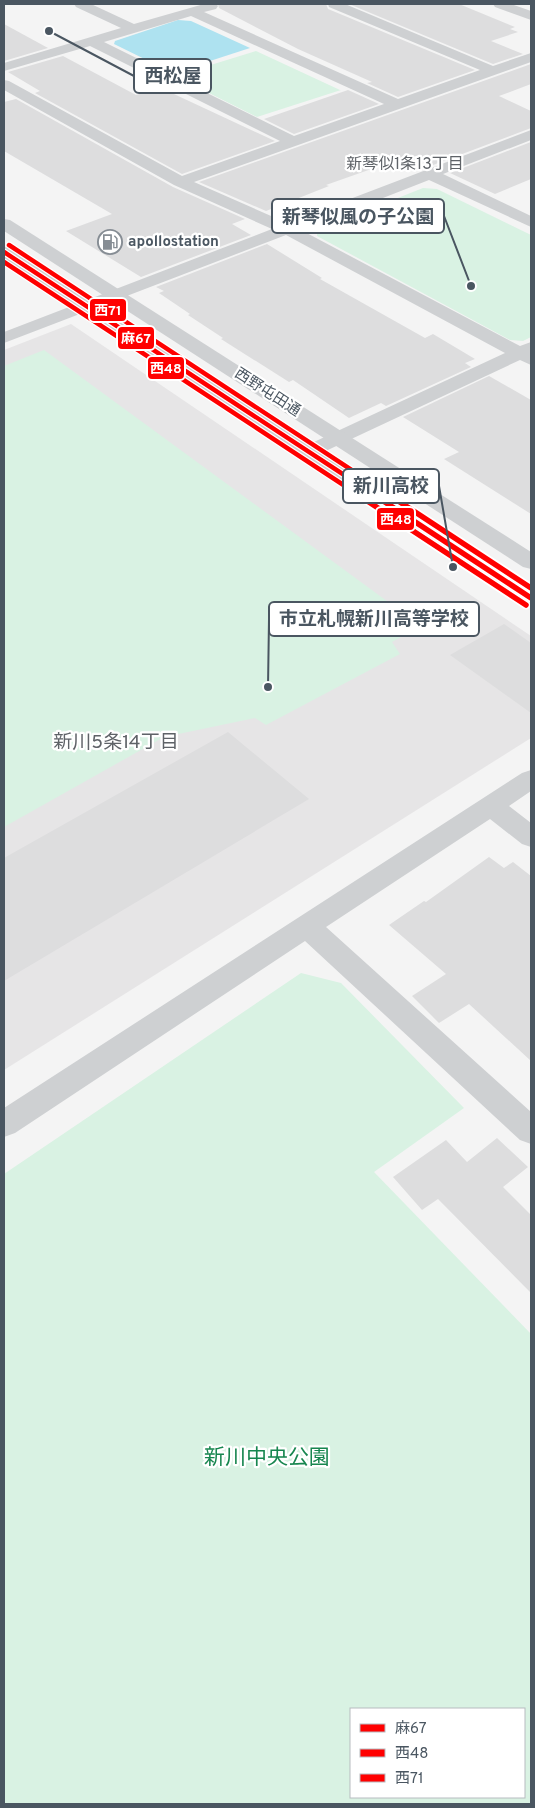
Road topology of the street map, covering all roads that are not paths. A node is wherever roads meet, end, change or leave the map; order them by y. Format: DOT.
graph roads {
  1 [pos="81,4"];
  2 [pos="219,4"];
  3 [pos="334,4"];
  4 [pos="500,4"];
  5 [pos="193,12"];
  6 [pos="528,13"];
  7 [pos="133,30"];
  8 [pos="93,42"];
  9 [pos="531,57"];
  10 [pos="4,67"];
  11 [pos="493,71"];
  12 [pos="4,84"];
  13 [pos="398,105"];
  14 [pos="531,134"];
  15 [pos="291,141"];
  16 [pos="430,174"];
  17 [pos="180,182"];
  18 [pos="531,222"];
  19 [pos="4,224"];
  20 [pos="287,229"];
  21 [pos="4,252"];
  22 [pos="115,295"];
  23 [pos="86,306"];
  24 [pos="4,338"];
  25 [pos="528,353"];
  26 [pos="338,438"];
  27 [pos="308,452"];
  28 [pos="531,562"];
  29 [pos="531,598"];
  30 [pos="531,779"];
  31 [pos="491,806"];
  32 [pos="531,837"];
  33 [pos="307,926"];
  34 [pos="4,1124"];
  35 [pos="531,1131"];
  1 -- 7 [label="street"];
  2 -- 5 [label="street"];
  3 -- 11 [label="street"];
  4 -- 6 [label="street"];
  5 -- 7 [label="street"];
  5 -- 13 [label="street"];
  7 -- 8 [label="street"];
  8 -- 10 [label="street"];
  8 -- 15 [label="street"];
  9 -- 11 [label="street"];
  11 -- 13 [label="street"];
  12 -- 17 [label="street"];
  13 -- 15 [label="street"];
  14 -- 16 [label="street"];
  15 -- 17 [label="street"];
  16 -- 18 [label="street"];
  16 -- 20 [label="street"];
  17 -- 20 [label="street"];
  19 -- 22 [label="street, 西野屯田通"];
  20 -- 22 [label="street"];
  20 -- 25 [label="street"];
  21 -- 23 [label="street, 西野屯田通"];
  22 -- 23 [label="street"];
  22 -- 26 [label="street, 西野屯田通"];
  23 -- 24 [label="street"];
  23 -- 27 [label="street, 西野屯田通"];
  25 -- 26 [label="street"];
  26 -- 27 [label="street"];
  26 -- 28 [label="street, 西野屯田通"];
  27 -- 29 [label="street, 西野屯田通"];
  30 -- 31 [label="street"];
  31 -- 32 [label="street"];
  31 -- 33 [label="street"];
  33 -- 34 [label="street"];
  33 -- 35 [label="street"];
}
